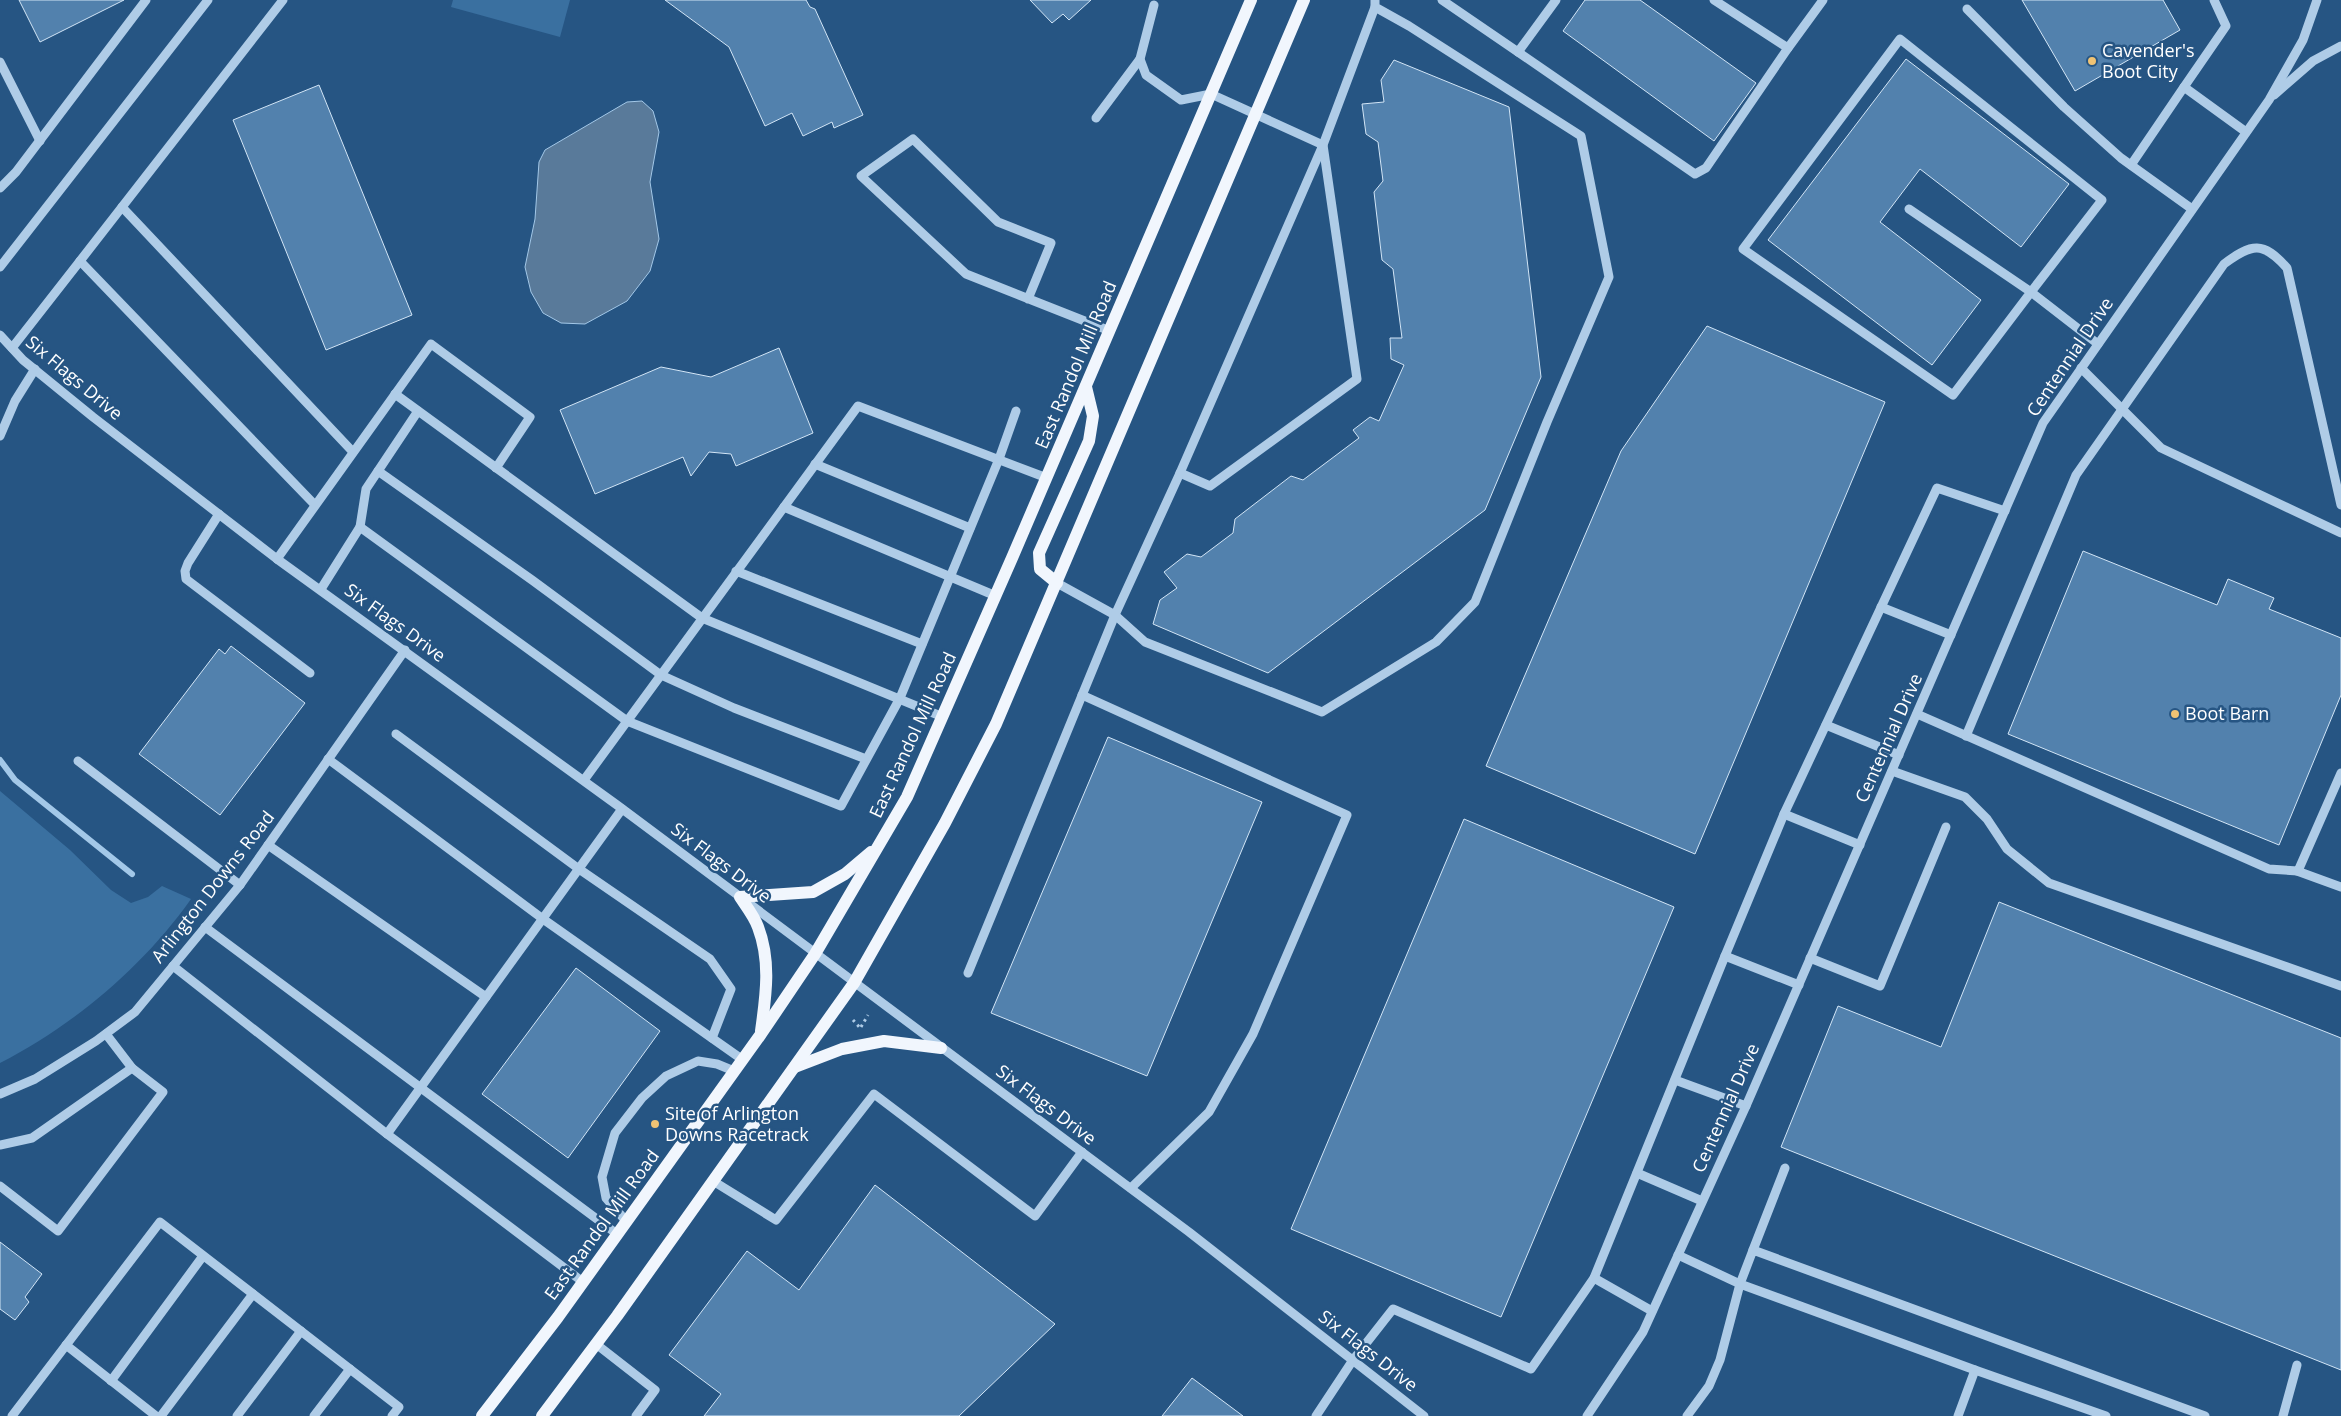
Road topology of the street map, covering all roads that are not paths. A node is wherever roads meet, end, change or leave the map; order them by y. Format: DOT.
graph roads {
  1 [pos="146,0"];
  2 [pos="208,0"];
  3 [pos="283,0"];
  4 [pos="1251,0"];
  5 [pos="1304,0"];
  6 [pos="1442,0"];
  7 [pos="1556,0"];
  8 [pos="1714,0"];
  9 [pos="1823,0"];
  10 [pos="2214,0"];
  11 [pos="2317,0"];
  12 [pos="1154,2"];
  13 [pos="1375,4"];
  14 [pos="1966,10"];
  15 [pos="2341,46"];
  16 [pos="1788,48"];
  17 [pos="1518,52"];
  18 [pos="1140,59"];
  19 [pos="0,62"];
  20 [pos="2184,87"];
  21 [pos="1211,94"];
  22 [pos="2268,100"];
  23 [pos="1254,114"];
  24 [pos="1096,118"];
  25 [pos="2246,132"];
  26 [pos="40,140"];
  27 [pos="1323,144"];
  28 [pos="2132,165"];
  29 [pos="0,188"];
  30 [pos="122,207"];
  31 [pos="1909,209"];
  32 [pos="2192,209"];
  33 [pos="80,261"];
  34 [pos="0,267"];
  35 [pos="2031,292"];
  36 [pos="1028,299"];
  37 [pos="1110,331"];
  38 [pos="0,335"];
  39 [pos="2098,344"];
  40 [pos="12,348"];
  41 [pos="2081,368"];
  42 [pos="35,370"];
  43 [pos="1086,387"];
  44 [pos="395,394"];
  45 [pos="2121,408"];
  46 [pos="418,411"];
  47 [pos="1016,411"];
  48 [pos="0,436"];
  49 [pos="354,452"];
  50 [pos="999,459"];
  51 [pos="815,464"];
  52 [pos="496,468"];
  53 [pos="378,471"];
  54 [pos="1180,473"];
  55 [pos="1047,478"];
  56 [pos="2341,505"];
  57 [pos="315,506"];
  58 [pos="784,507"];
  59 [pos="2005,511"];
  60 [pos="219,514"];
  61 [pos="360,528"];
  62 [pos="970,528"];
  63 [pos="2341,533"];
  64 [pos="277,559"];
  65 [pos="736,571"];
  66 [pos="950,576"];
  67 [pos="1057,583"];
  68 [pos="321,589"];
  69 [pos="996,596"];
  70 [pos="1881,607"];
  71 [pos="1115,615"];
  72 [pos="702,618"];
  73 [pos="1951,636"];
  74 [pos="922,644"];
  75 [pos="405,650"];
  76 [pos="310,673"];
  77 [pos="661,675"];
  78 [pos="1082,695"];
  79 [pos="900,698"];
  80 [pos="1917,714"];
  81 [pos="943,717"];
  82 [pos="627,721"];
  83 [pos="1826,725"];
  84 [pos="396,734"];
  85 [pos="1966,736"];
  86 [pos="1899,755"];
  87 [pos="328,759"];
  88 [pos="866,759"];
  89 [pos="78,761"];
  90 [pos="1892,771"];
  91 [pos="2341,773"];
  92 [pos="584,780"];
  93 [pos="622,809"];
  94 [pos="1784,814"];
  95 [pos="1946,828"];
  96 [pos="1860,844"];
  97 [pos="268,845"];
  98 [pos="878,846"];
  99 [pos="579,869"];
  100 [pos="2297,871"];
  101 [pos="240,885"];
  102 [pos="2341,887"];
  103 [pos="740,897"];
  104 [pos="543,919"];
  105 [pos="205,927"];
  106 [pos="815,954"];
  107 [pos="1725,956"];
  108 [pos="1810,958"];
  109 [pos="174,966"];
  110 [pos="968,973"];
  111 [pos="854,983"];
  112 [pos="1798,985"];
  113 [pos="2341,986"];
  114 [pos="486,997"];
  115 [pos="106,1034"];
  116 [pos="761,1034"];
  117 [pos="712,1038"];
  118 [pos="941,1048"];
  119 [pos="743,1060"];
  120 [pos="794,1067"];
  121 [pos="132,1068"];
  122 [pos="734,1071"];
  123 [pos="1675,1080"];
  124 [pos="421,1088"];
  125 [pos="0,1094"];
  126 [pos="1746,1106"];
  127 [pos="387,1134"];
  128 [pos="0,1145"];
  129 [pos="1082,1152"];
  130 [pos="1784,1168"];
  131 [pos="1637,1173"];
  132 [pos="713,1181"];
  133 [pos="0,1186"];
  134 [pos="1131,1188"];
  135 [pos="1702,1201"];
  136 [pos="626,1221"];
  137 [pos="617,1234"];
  138 [pos="1753,1250"];
  139 [pos="1678,1255"];
  140 [pos="204,1256"];
  141 [pos="1594,1278"];
  142 [pos="583,1282"];
  143 [pos="1740,1284"];
  144 [pos="253,1294"];
  145 [pos="1652,1311"];
  146 [pos="301,1331"];
  147 [pos="596,1344"];
  148 [pos="66,1345"];
  149 [pos="1353,1360"];
  150 [pos="2297,1365"];
  151 [pos="350,1369"];
  152 [pos="1975,1370"];
  153 [pos="111,1381"];
  154 [pos="12,1416"];
  155 [pos="156,1416"];
  156 [pos="162,1416"];
  157 [pos="237,1416"];
  158 [pos="314,1416"];
  159 [pos="392,1416"];
  160 [pos="482,1416"];
  161 [pos="542,1416"];
  162 [pos="636,1416"];
  163 [pos="1316,1416"];
  164 [pos="1424,1416"];
  165 [pos="1588,1416"];
  166 [pos="1687,1416"];
  167 [pos="1958,1416"];
  168 [pos="2106,1416"];
  169 [pos="2205,1416"];
  170 [pos="2282,1416"];
  1 -- 26 [label="street"];
  2 -- 34 [label="street"];
  3 -- 30 [label="street"];
  4 -- 21 [label="main road, East Randol Mill Road"];
  5 -- 23 [label="main road"];
  6 -- 17 [label="street"];
  7 -- 17 [label="street"];
  8 -- 16 [label="street"];
  9 -- 16 [label="street"];
  10 -- 20 [label="street"];
  11 -- 22 [label="street, Centennial Drive"];
  12 -- 18 [label="street"];
  13 -- 27 [label="street"];
  13 -- 71 [label="street"];
  14 -- 28 [label="street"];
  15 -- 22 [label="street, Centennial Drive"];
  16 -- 17 [label="street"];
  18 -- 21 [label="street"];
  18 -- 24 [label="street"];
  19 -- 26 [label="street"];
  20 -- 25 [label="street"];
  20 -- 28 [label="street"];
  21 -- 23 [label="street"];
  21 -- 37 [label="main road, East Randol Mill Road"];
  22 -- 25 [label="street, Centennial Drive"];
  23 -- 27 [label="street"];
  23 -- 67 [label="main road"];
  25 -- 32 [label="street, Centennial Drive"];
  26 -- 29 [label="street"];
  27 -- 54 [label="street"];
  27 -- 54 [label="street"];
  28 -- 32 [label="street"];
  30 -- 33 [label="street"];
  30 -- 49 [label="street"];
  31 -- 35 [label="street"];
  32 -- 39 [label="street, Centennial Drive"];
  33 -- 40 [label="street"];
  33 -- 57 [label="street"];
  35 -- 35 [label="street"];
  35 -- 39 [label="street"];
  36 -- 36 [label="street"];
  36 -- 37 [label="street"];
  37 -- 43 [label="main road, East Randol Mill Road"];
  38 -- 40 [label="street, Six Flags Drive"];
  39 -- 41 [label="street, Centennial Drive"];
  40 -- 42 [label="street, Six Flags Drive"];
  41 -- 45 [label="street"];
  41 -- 59 [label="street, Centennial Drive"];
  42 -- 48 [label="street"];
  42 -- 60 [label="street, Six Flags Drive"];
  43 -- 55 [label="main road, East Randol Mill Road"];
  43 -- 67 [label="main road"];
  44 -- 46 [label="street"];
  44 -- 49 [label="street"];
  44 -- 52 [label="street"];
  45 -- 56 [label="street"];
  45 -- 63 [label="street"];
  45 -- 85 [label="street"];
  46 -- 52 [label="street"];
  46 -- 53 [label="street"];
  47 -- 50 [label="street"];
  49 -- 57 [label="street"];
  50 -- 51 [label="street"];
  50 -- 55 [label="street"];
  50 -- 62 [label="street"];
  51 -- 58 [label="street"];
  51 -- 62 [label="street"];
  52 -- 72 [label="street"];
  53 -- 61 [label="street"];
  53 -- 77 [label="street"];
  54 -- 71 [label="street"];
  55 -- 69 [label="main road, East Randol Mill Road"];
  57 -- 64 [label="street"];
  58 -- 65 [label="street"];
  58 -- 66 [label="street"];
  59 -- 70 [label="street"];
  59 -- 73 [label="street, Centennial Drive"];
  60 -- 64 [label="street, Six Flags Drive"];
  60 -- 76 [label="street"];
  61 -- 68 [label="street"];
  61 -- 82 [label="street"];
  62 -- 66 [label="street"];
  64 -- 68 [label="street, Six Flags Drive"];
  65 -- 72 [label="street"];
  65 -- 74 [label="street"];
  66 -- 69 [label="street"];
  66 -- 74 [label="street"];
  67 -- 71 [label="street"];
  67 -- 111 [label="main road"];
  68 -- 75 [label="street, Six Flags Drive"];
  69 -- 81 [label="main road, East Randol Mill Road"];
  70 -- 73 [label="street"];
  70 -- 83 [label="street"];
  71 -- 78 [label="street"];
  72 -- 77 [label="street"];
  72 -- 79 [label="street"];
  73 -- 80 [label="street, Centennial Drive"];
  74 -- 79 [label="street"];
  75 -- 87 [label="street, Arlington Downs Road"];
  75 -- 92 [label="street, Six Flags Drive"];
  77 -- 82 [label="street"];
  77 -- 88 [label="street"];
  78 -- 110 [label="street"];
  78 -- 134 [label="street"];
  79 -- 81 [label="street"];
  79 -- 88 [label="street"];
  80 -- 85 [label="street"];
  80 -- 86 [label="street, Centennial Drive"];
  81 -- 98 [label="main road, East Randol Mill Road"];
  82 -- 88 [label="street"];
  82 -- 92 [label="street"];
  83 -- 86 [label="street"];
  83 -- 94 [label="street"];
  84 -- 99 [label="street"];
  85 -- 100 [label="street"];
  86 -- 90 [label="street, Centennial Drive"];
  87 -- 97 [label="street, Arlington Downs Road"];
  87 -- 104 [label="street"];
  89 -- 101 [label="street"];
  90 -- 96 [label="street, Centennial Drive"];
  90 -- 113 [label="street"];
  91 -- 100 [label="street"];
  92 -- 93 [label="street, Six Flags Drive"];
  93 -- 99 [label="street"];
  93 -- 103 [label="street, Six Flags Drive"];
  94 -- 96 [label="street"];
  94 -- 107 [label="street"];
  95 -- 108 [label="street"];
  96 -- 108 [label="street, Centennial Drive"];
  97 -- 101 [label="street, Arlington Downs Road"];
  97 -- 114 [label="street"];
  98 -- 103 [label="main road"];
  98 -- 106 [label="main road, East Randol Mill Road"];
  99 -- 104 [label="street"];
  99 -- 117 [label="street"];
  100 -- 102 [label="street"];
  101 -- 105 [label="street, Arlington Downs Road"];
  103 -- 106 [label="street, Six Flags Drive"];
  103 -- 116 [label="main road"];
  104 -- 114 [label="street"];
  104 -- 117 [label="street"];
  105 -- 109 [label="street, Arlington Downs Road"];
  105 -- 124 [label="street"];
  106 -- 111 [label="street, Six Flags Drive"];
  106 -- 116 [label="main road, East Randol Mill Road"];
  107 -- 112 [label="street"];
  107 -- 123 [label="street"];
  108 -- 112 [label="street, Centennial Drive"];
  109 -- 115 [label="street, Arlington Downs Road"];
  109 -- 127 [label="street"];
  111 -- 118 [label="street, Six Flags Drive"];
  111 -- 120 [label="main road"];
  112 -- 126 [label="street, Centennial Drive"];
  114 -- 124 [label="street"];
  115 -- 121 [label="street"];
  115 -- 125 [label="street, Arlington Downs Road"];
  116 -- 119 [label="main road, East Randol Mill Road"];
  117 -- 119 [label="street"];
  118 -- 120 [label="main road"];
  118 -- 129 [label="street, Six Flags Drive"];
  119 -- 122 [label="main road, East Randol Mill Road"];
  120 -- 132 [label="main road"];
  121 -- 128 [label="street"];
  121 -- 133 [label="street"];
  122 -- 136 [label="main road, East Randol Mill Road"];
  122 -- 136 [label="street"];
  123 -- 126 [label="street"];
  123 -- 131 [label="street"];
  124 -- 127 [label="street"];
  124 -- 137 [label="street"];
  126 -- 135 [label="street, Centennial Drive"];
  127 -- 142 [label="street"];
  129 -- 132 [label="street"];
  129 -- 134 [label="street, Six Flags Drive"];
  130 -- 138 [label="street"];
  131 -- 135 [label="street"];
  131 -- 141 [label="street"];
  132 -- 147 [label="main road"];
  134 -- 149 [label="street, Six Flags Drive"];
  135 -- 139 [label="street, Centennial Drive"];
  136 -- 137 [label="main road, East Randol Mill Road"];
  137 -- 142 [label="main road, East Randol Mill Road"];
  138 -- 143 [label="street"];
  138 -- 169 [label="street"];
  139 -- 143 [label="street"];
  139 -- 145 [label="street, Centennial Drive"];
  140 -- 144 [label="street"];
  140 -- 148 [label="street"];
  140 -- 153 [label="street"];
  141 -- 145 [label="street"];
  141 -- 149 [label="street"];
  142 -- 160 [label="main road, East Randol Mill Road"];
  143 -- 152 [label="street"];
  143 -- 166 [label="street"];
  144 -- 146 [label="street"];
  144 -- 156 [label="street"];
  145 -- 165 [label="street, Centennial Drive"];
  146 -- 151 [label="street"];
  146 -- 157 [label="street"];
  147 -- 161 [label="main road"];
  147 -- 162 [label="street"];
  148 -- 153 [label="street"];
  148 -- 154 [label="street"];
  149 -- 163 [label="street"];
  149 -- 164 [label="street, Six Flags Drive"];
  150 -- 170 [label="street"];
  151 -- 158 [label="street"];
  151 -- 159 [label="street"];
  152 -- 167 [label="street"];
  152 -- 168 [label="street"];
  153 -- 155 [label="street"];
}
